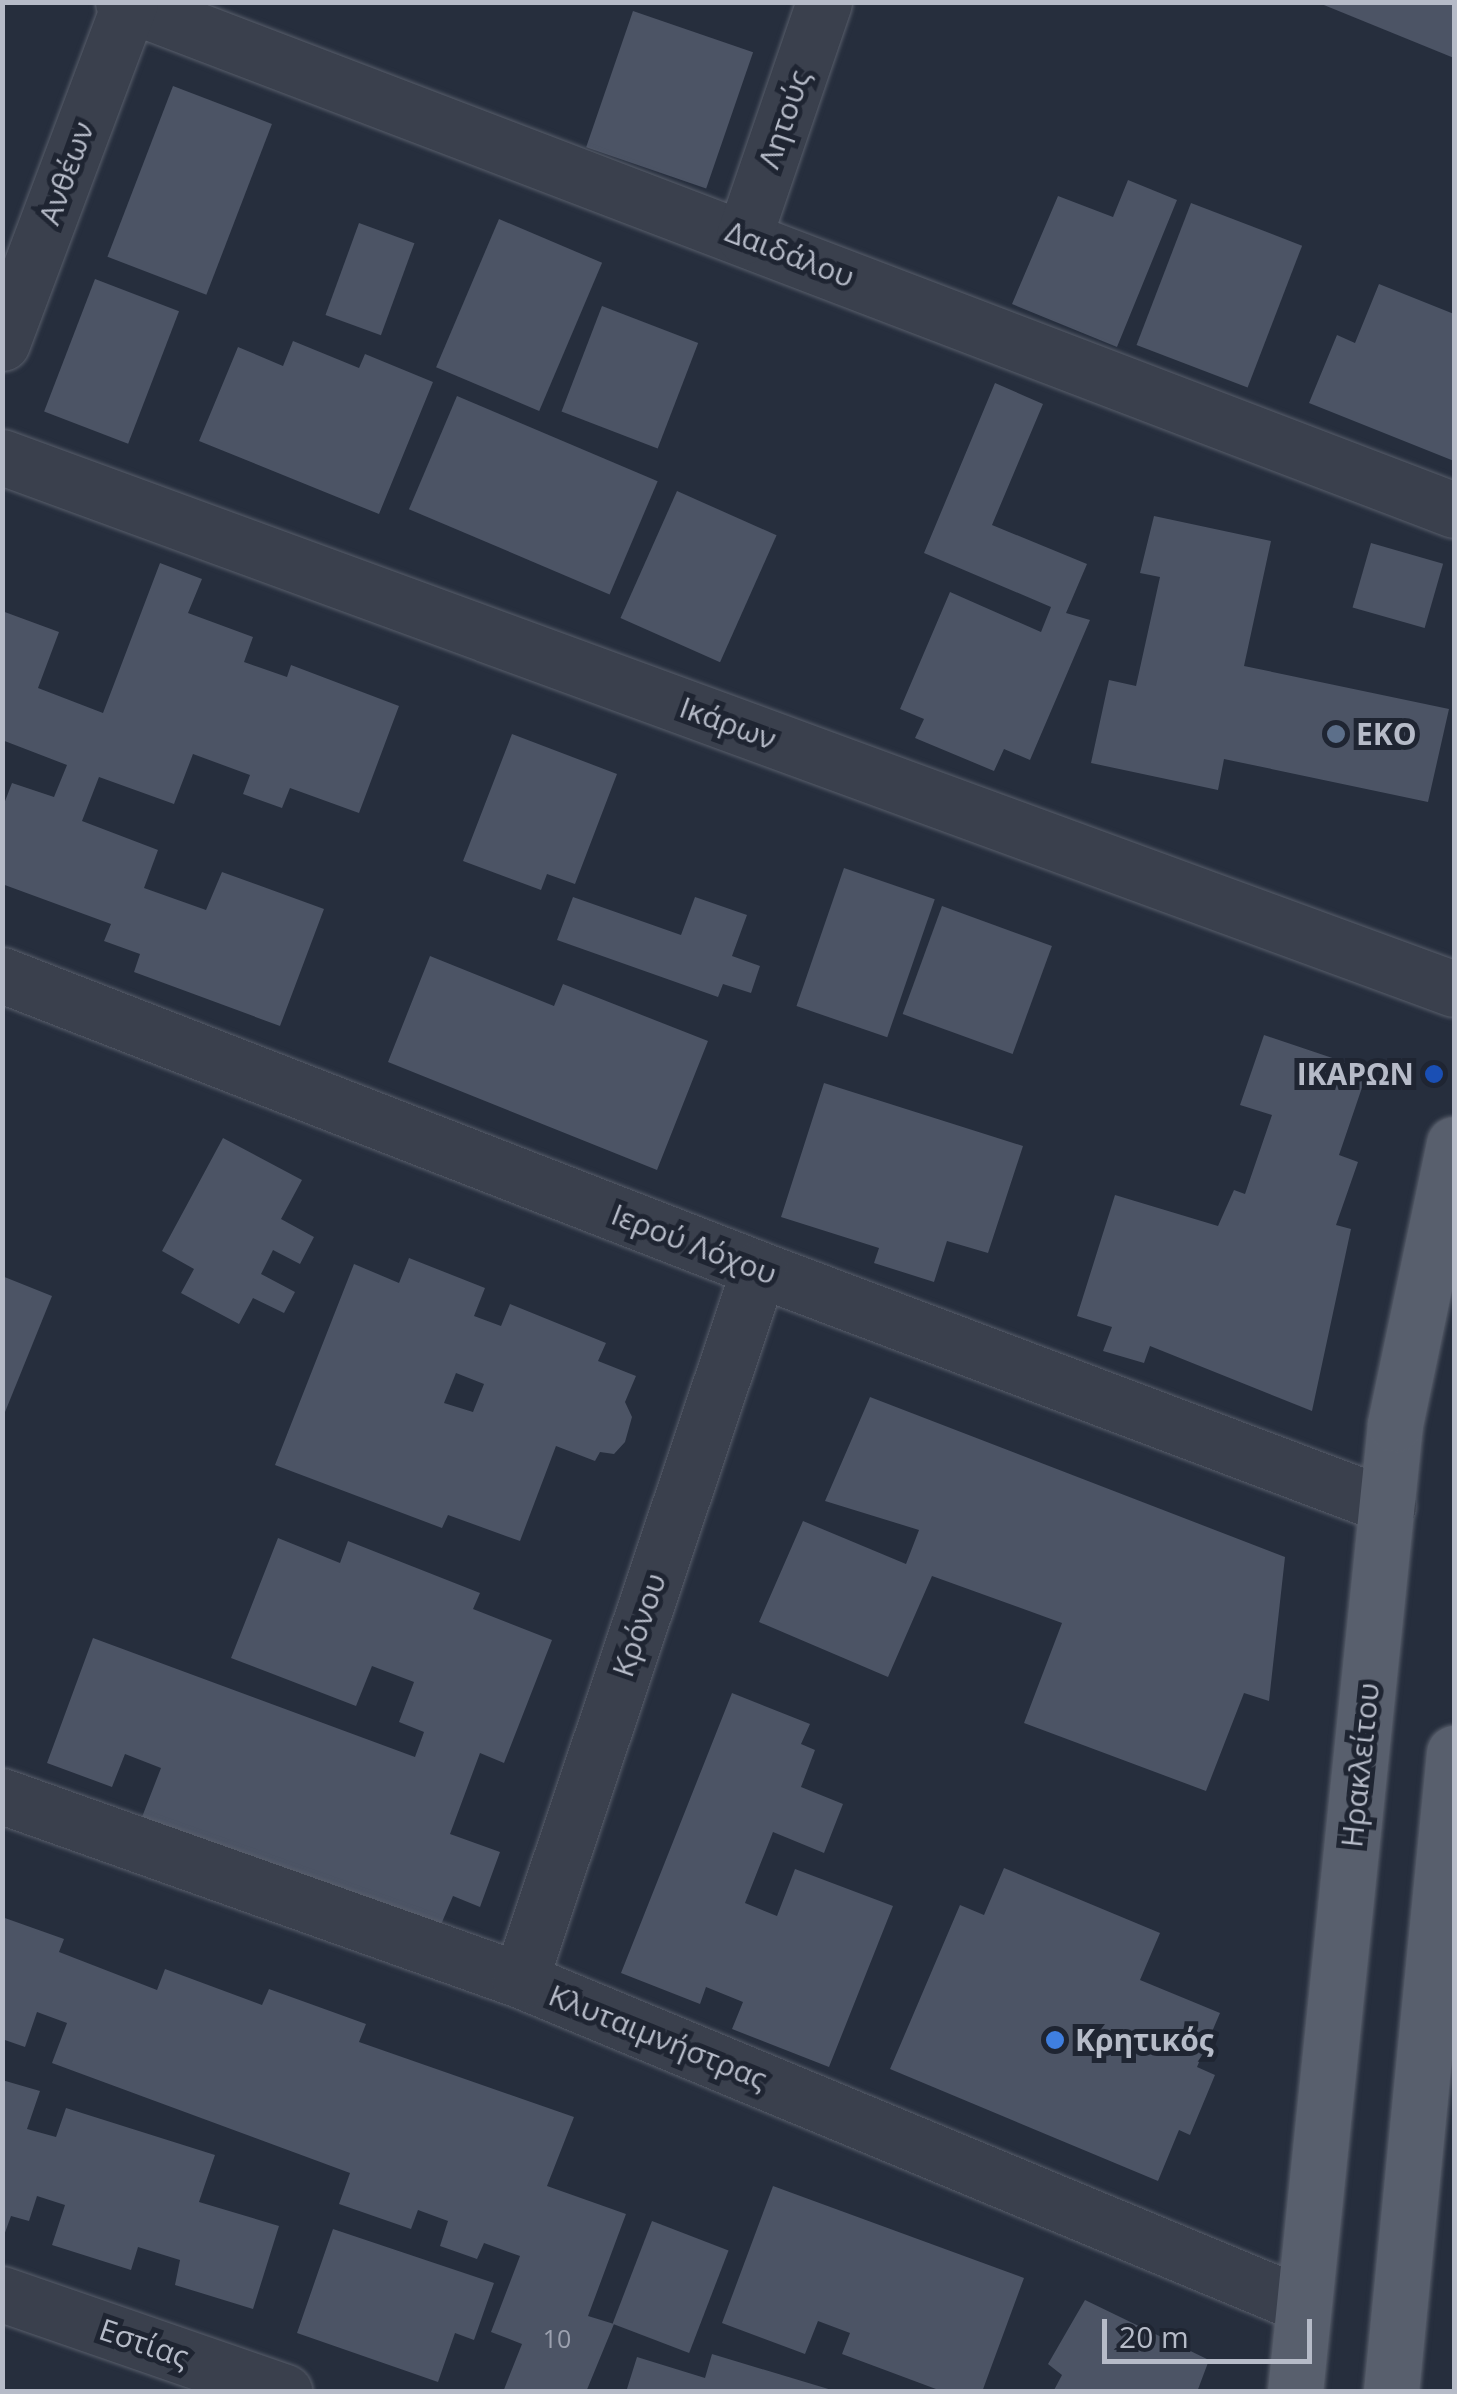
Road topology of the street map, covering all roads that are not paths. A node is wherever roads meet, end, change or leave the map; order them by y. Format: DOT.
graph roads {
  1 [pos="824,2"];
  2 [pos="127,3"];
  3 [pos="744,236"];
  4 [pos="2,343"];
  5 [pos="2,457"];
  6 [pos="1454,510"];
  7 [pos="2,975"];
  8 [pos="1454,989"];
  9 [pos="1454,1144"];
  10 [pos="759,1269"];
  11 [pos="1388,1506"];
  12 [pos="1453,1786"];
  13 [pos="2,1796"];
  14 [pos="520,1980"];
  15 [pos="2,2294"];
  16 [pos="1303,2304"];
  17 [pos="285,2392"];
  18 [pos="1294,2392"];
  19 [pos="1391,2392"];
  1 -- 3 [label="street, Λητούς"];
  2 -- 3 [label="street, Δαιδάλου"];
  2 -- 4 [label="street, Ανθέων"];
  3 -- 6 [label="street, Δαιδάλου"];
  5 -- 8 [label="street, Ικάρων"];
  7 -- 10 [label="street, Ιερού Λόχου"];
  9 -- 11 [label="main road, Ηρακλείτου"];
  10 -- 11 [label="street, Ιερού Λόχου"];
  10 -- 14 [label="street, Κρόνου"];
  11 -- 16 [label="main road, Ηρακλείτου"];
  12 -- 19 [label="main road"];
  13 -- 14 [label="street, Κλυταιμνήστρας"];
  14 -- 16 [label="street, Κλυταιμνήστρας"];
  15 -- 17 [label="street, Εστίας"];
  16 -- 18 [label="main road, Ηρακλείτου"];
}
